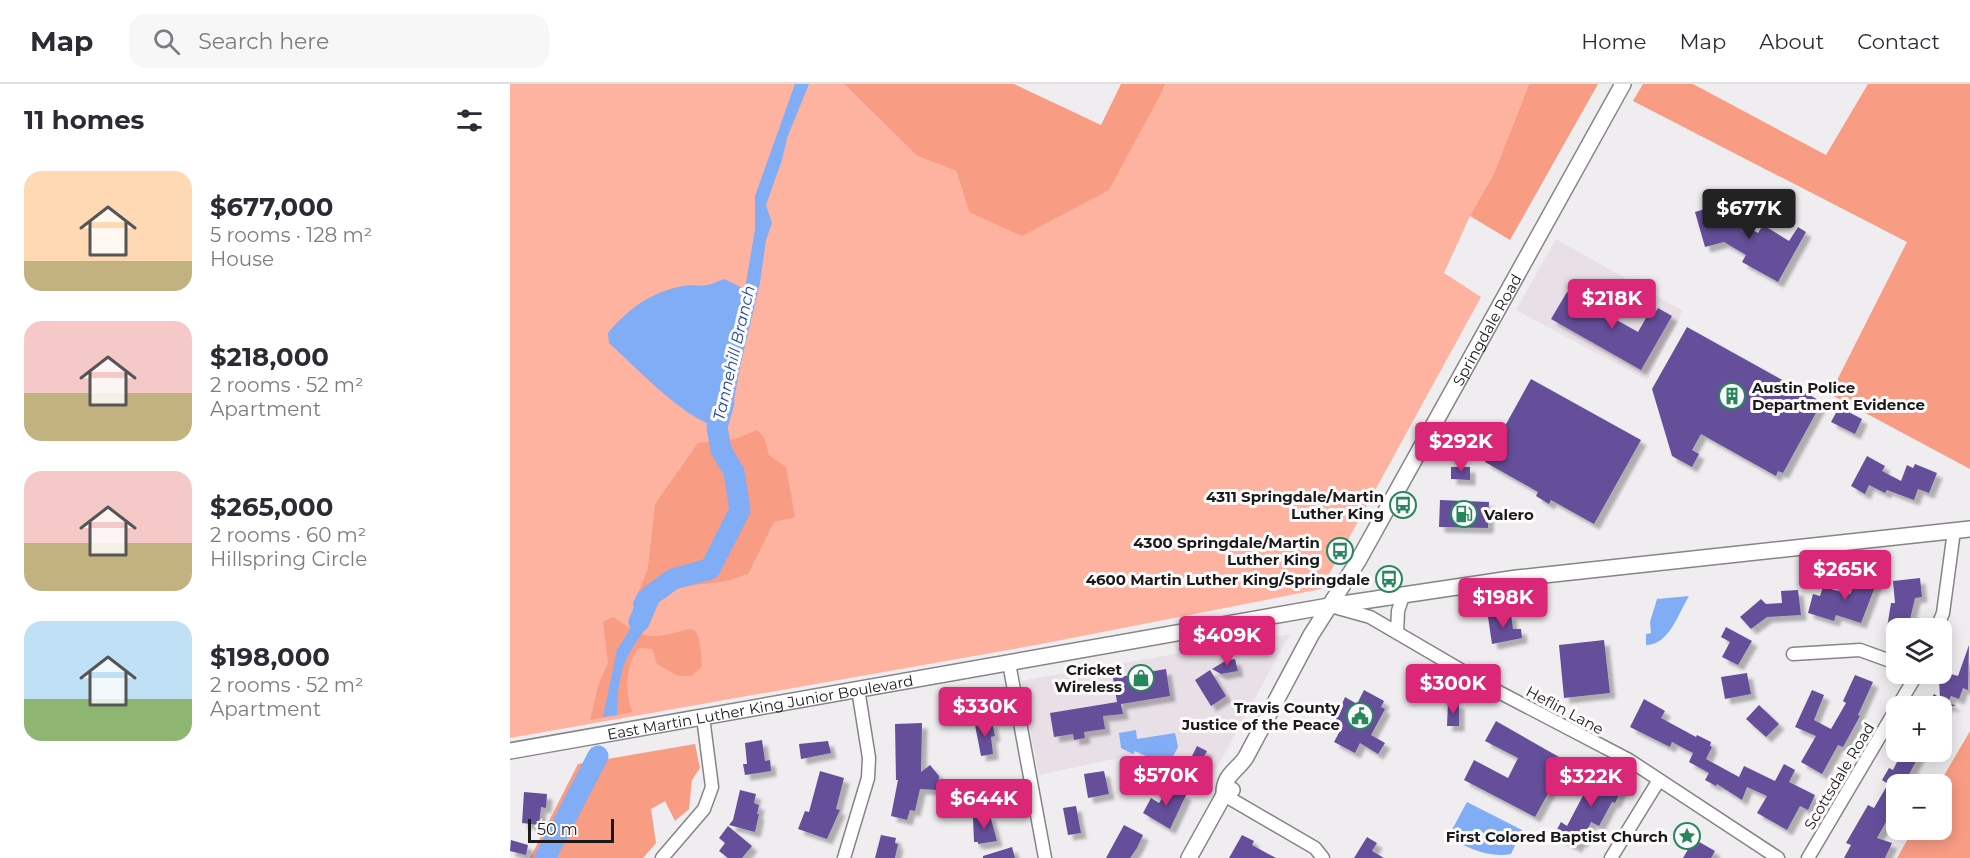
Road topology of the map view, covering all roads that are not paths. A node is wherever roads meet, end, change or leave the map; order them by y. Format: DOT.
graph roads {
  1 [pos="1623,84"];
  2 [pos="1970,529"];
  3 [pos="1954,531"];
  4 [pos="1403,596"];
  5 [pos="1329,606"];
  6 [pos="1941,618"];
  7 [pos="1397,633"];
  8 [pos="1793,654"];
  9 [pos="1886,659"];
  10 [pos="1009,663"];
  11 [pos="858,689"];
  12 [pos="703,717"];
  13 [pos="1886,727"];
  14 [pos="510,751"];
  15 [pos="1659,780"];
  16 [pos="1224,795"];
  17 [pos="662,858"];
  18 [pos="844,858"];
  19 [pos="1045,858"];
  20 [pos="1189,858"];
  21 [pos="1323,858"];
  22 [pos="1611,858"];
  23 [pos="1778,858"];
  24 [pos="1808,858"];
  1 -- 5 [label="main road, Springdale Road"];
  2 -- 3 [label="main road, East Martin Luther King Junior Boulevard"];
  3 -- 4 [label="main road, East Martin Luther King Junior Boulevard"];
  3 -- 6 [label="street"];
  4 -- 5 [label="main road, East Martin Luther King Junior Boulevard"];
  4 -- 7 [label="street"];
  5 -- 7 [label="street, Heflin Lane"];
  5 -- 10 [label="main road, East Martin Luther King Junior Boulevard"];
  5 -- 16 [label="main road, Springdale Road"];
  7 -- 15 [label="street, Heflin Lane"];
  8 -- 9 [label="street"];
  10 -- 11 [label="main road, East Martin Luther King Junior Boulevard"];
  10 -- 19 [label="street"];
  11 -- 12 [label="main road, East Martin Luther King Junior Boulevard"];
  11 -- 18 [label="street"];
  12 -- 14 [label="main road, East Martin Luther King Junior Boulevard"];
  12 -- 17 [label="street"];
  13 -- 24 [label="street, Scottsdale Road"];
  15 -- 22 [label="street"];
  15 -- 23 [label="street, Heflin Lane"];
  16 -- 20 [label="main road, Springdale Road"];
  16 -- 21 [label="street"];
}
